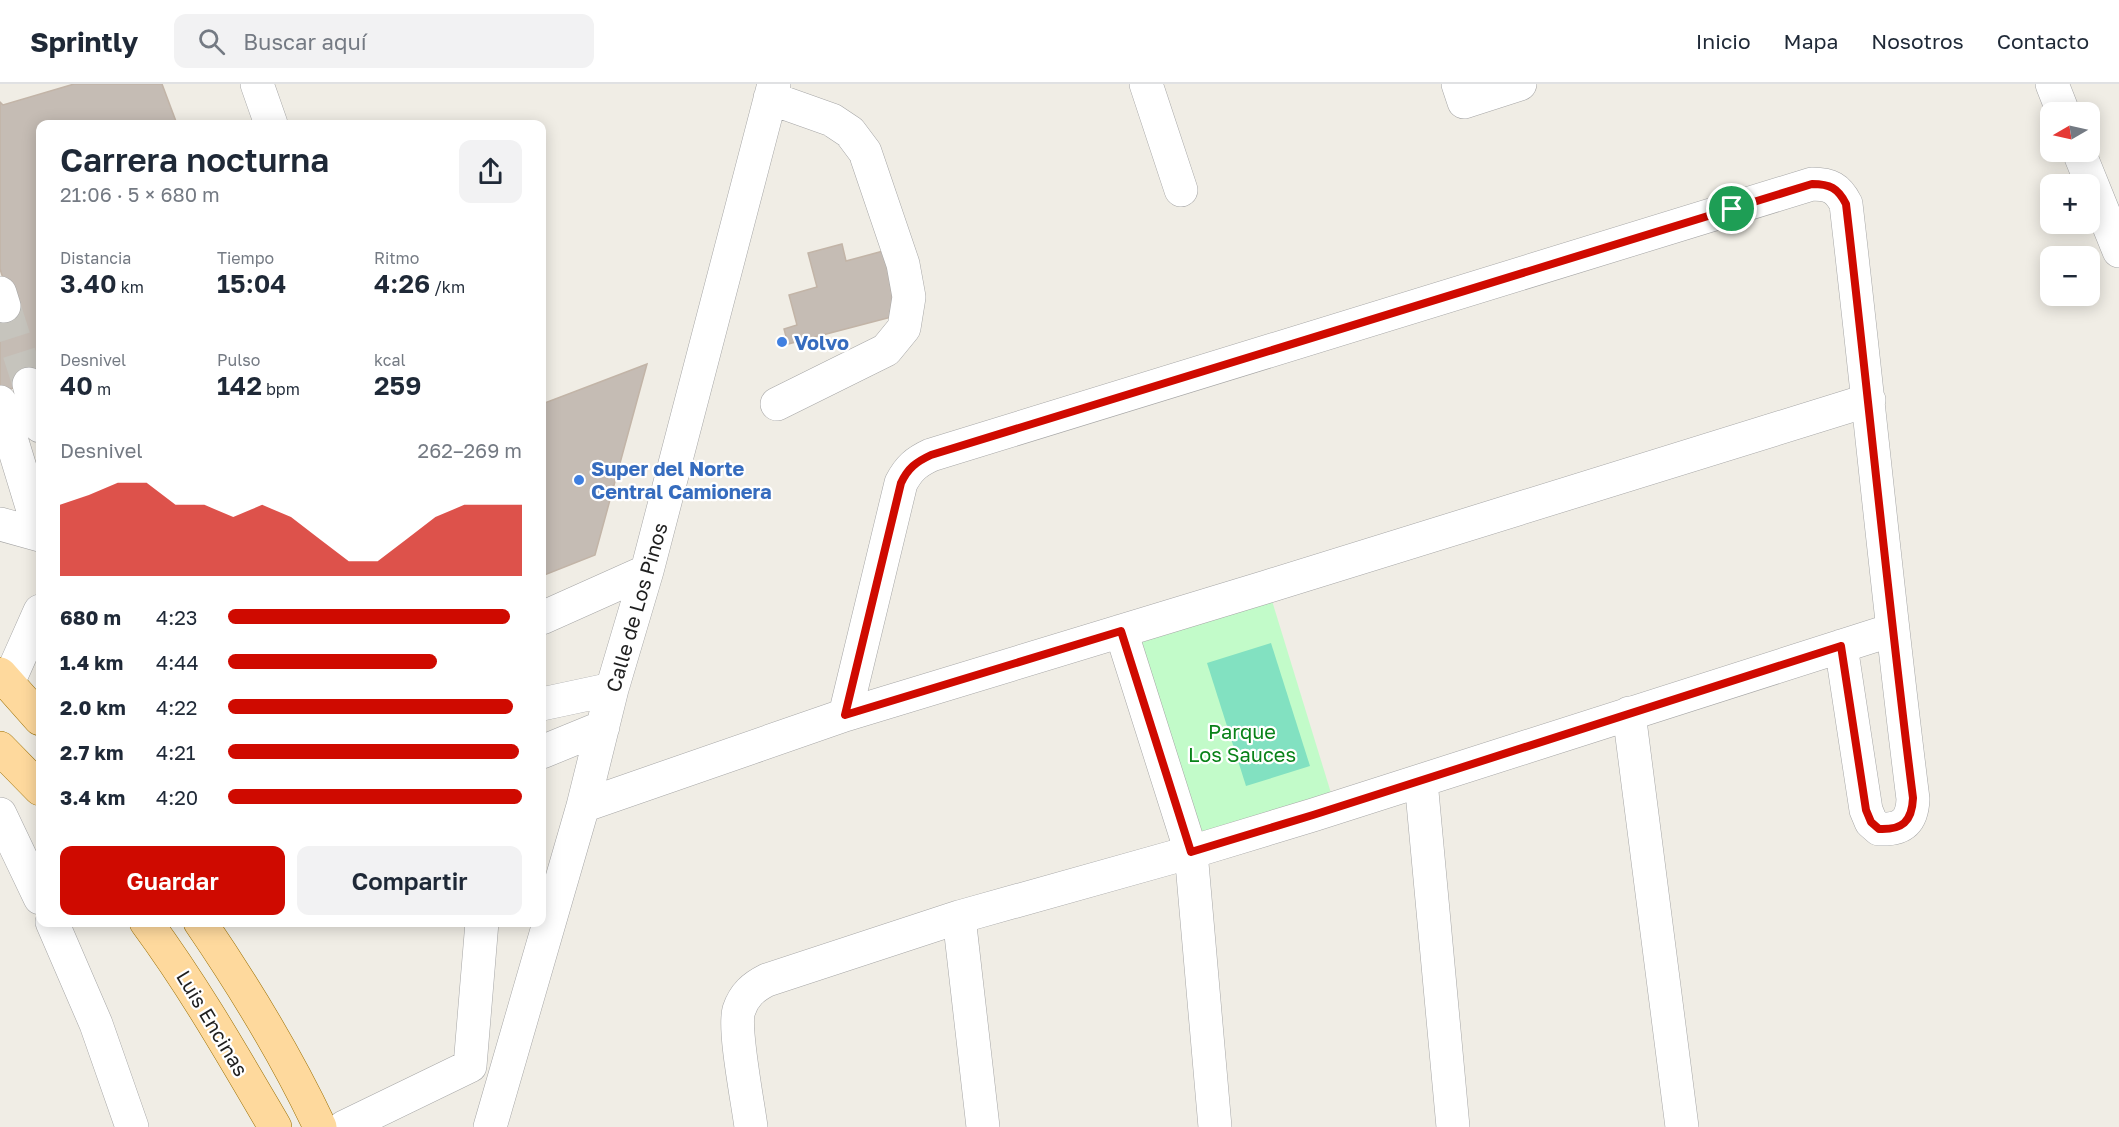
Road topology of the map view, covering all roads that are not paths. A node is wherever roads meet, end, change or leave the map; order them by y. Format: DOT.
graph roads {
  1 [pos="257,84"];
  2 [pos="1146,84"];
  3 [pos="1458,84"];
  4 [pos="1520,84"];
  5 [pos="2052,84"];
  6 [pos="772,91"];
  7 [pos="2059,102"];
  8 [pos="270,120"];
  9 [pos="2083,162"];
  10 [pos="1181,190"];
  11 [pos="2119,251"];
  12 [pos="28,384"];
  13 [pos="1869,400"];
  14 [pos="0,402"];
  15 [pos="777,404"];
  16 [pos="36,412"];
  17 [pos="36,521"];
  18 [pos="0,524"];
  19 [pos="36,533"];
  20 [pos="647,571"];
  21 [pos="546,616"];
  22 [pos="36,618"];
  23 [pos="1892,630"];
  24 [pos="1121,631"];
  25 [pos="1841,646"];
  26 [pos="4,678"];
  27 [pos="612,689"];
  28 [pos="546,703"];
  29 [pos="1629,713"];
  30 [pos="36,714"];
  31 [pos="845,715"];
  32 [pos="603,727"];
  33 [pos="0,748"];
  34 [pos="546,750"];
  35 [pos="1421,781"];
  36 [pos="36,785"];
  37 [pos="583,806"];
  38 [pos="0,814"];
  39 [pos="1191,852"];
  40 [pos="36,890"];
  41 [pos="960,917"];
  42 [pos="54,927"];
  43 [pos="150,927"];
  44 [pos="203,927"];
  45 [pos="482,927"];
  46 [pos="132,1127"];
  47 [pos="275,1127"];
  48 [pos="320,1127"];
  49 [pos="344,1127"];
  50 [pos="490,1127"];
  51 [pos="751,1127"];
  52 [pos="983,1127"];
  53 [pos="1215,1127"];
  54 [pos="1453,1127"];
  55 [pos="1682,1127"];
  1 -- 8 [label="street"];
  2 -- 10 [label="street"];
  3 -- 4 [label="street"];
  5 -- 7 [label="street"];
  6 -- 15 [label="street"];
  6 -- 20 [label="street, Calle de Los Pinos"];
  9 -- 11 [label="street"];
  12 -- 16 [label="street"];
  13 -- 23 [label="street"];
  13 -- 24 [label="street"];
  13 -- 31 [label="street"];
  14 -- 17 [label="street"];
  18 -- 19 [label="street"];
  20 -- 21 [label="street"];
  20 -- 27 [label="street, Calle de Los Pinos"];
  22 -- 26 [label="street"];
  23 -- 25 [label="street"];
  23 -- 25 [label="street"];
  24 -- 31 [label="street"];
  24 -- 39 [label="street"];
  25 -- 29 [label="street"];
  26 -- 30 [label="main road"];
  27 -- 28 [label="street"];
  27 -- 32 [label="street, Calle de Los Pinos"];
  29 -- 35 [label="street"];
  29 -- 55 [label="street"];
  31 -- 37 [label="street"];
  32 -- 34 [label="street"];
  32 -- 37 [label="street, Calle de Los Pinos"];
  33 -- 36 [label="main road"];
  35 -- 39 [label="street"];
  35 -- 54 [label="street"];
  37 -- 50 [label="street, Calle de Los Pinos"];
  38 -- 40 [label="street"];
  39 -- 41 [label="street"];
  39 -- 53 [label="street"];
  41 -- 51 [label="street"];
  41 -- 52 [label="street"];
  42 -- 46 [label="street"];
  43 -- 47 [label="main road, Luis Encinas"];
  44 -- 48 [label="main road"];
  45 -- 49 [label="street"];
}
